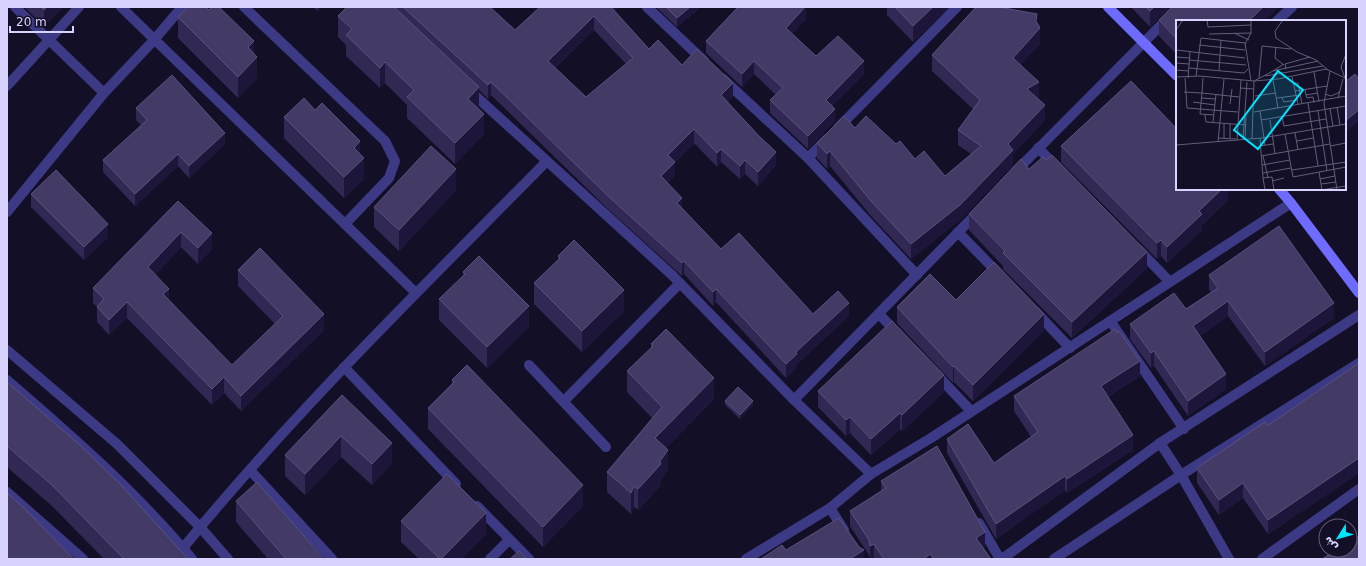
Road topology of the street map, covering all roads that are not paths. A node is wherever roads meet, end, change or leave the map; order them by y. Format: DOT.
graph roads {
  1 [pos="15,7"];
  2 [pos="79,7"];
  3 [pos="121,7"];
  4 [pos="182,7"];
  5 [pos="244,7"];
  6 [pos="647,7"];
  7 [pos="957,7"];
  8 [pos="1108,7"];
  9 [pos="1179,7"];
  10 [pos="1292,7"];
  11 [pos="1278,20"];
  12 [pos="154,40"];
  13 [pos="49,42"];
  14 [pos="1144,42"];
  15 [pos="1176,75"];
  16 [pos="460,82"];
  17 [pos="7,86"];
  18 [pos="104,93"];
  19 [pos="1038,148"];
  20 [pos="808,158"];
  21 [pos="546,162"];
  22 [pos="1011,176"];
  23 [pos="1065,176"];
  24 [pos="1280,190"];
  25 [pos="1291,202"];
  26 [pos="985,204"];
  27 [pos="7,212"];
  28 [pos="346,223"];
  29 [pos="958,232"];
  30 [pos="1131,243"];
  31 [pos="917,275"];
  32 [pos="1006,282"];
  33 [pos="1170,282"];
  34 [pos="680,283"];
  35 [pos="416,293"];
  36 [pos="1359,293"];
  37 [pos="1027,304"];
  38 [pos="879,314"];
  39 [pos="1359,315"];
  40 [pos="1111,322"];
  41 [pos="906,342"];
  42 [pos="1070,348"];
  43 [pos="7,350"];
  44 [pos="1359,363"];
  45 [pos="529,365"];
  46 [pos="927,365"];
  47 [pos="344,367"];
  48 [pos="7,380"];
  49 [pos="794,400"];
  50 [pos="564,402"];
  51 [pos="971,411"];
  52 [pos="1184,428"];
  53 [pos="1160,443"];
  54 [pos="606,447"];
  55 [pos="250,470"];
  56 [pos="871,474"];
  57 [pos="1181,475"];
  58 [pos="1359,489"];
  59 [pos="7,492"];
  60 [pos="830,508"];
  61 [pos="973,512"];
  62 [pos="200,527"];
  63 [pos="509,540"];
  64 [pos="851,540"];
  65 [pos="183,548"];
  66 [pos="83,559"];
  67 [pos="192,559"];
  68 [pos="228,559"];
  69 [pos="332,559"];
  70 [pos="490,559"];
  71 [pos="529,559"];
  72 [pos="746,559"];
  73 [pos="1001,559"];
  74 [pos="1054,559"];
  75 [pos="1229,559"];
  76 [pos="1262,559"];
  1 -- 13 [label="street"];
  2 -- 13 [label="street"];
  3 -- 12 [label="street"];
  4 -- 12 [label="street"];
  5 -- 28 [label="street"];
  6 -- 20 [label="street"];
  7 -- 20 [label="street"];
  8 -- 14 [label="main road"];
  9 -- 14 [label="street"];
  10 -- 11 [label="street"];
  12 -- 18 [label="street"];
  12 -- 28 [label="street"];
  13 -- 17 [label="street"];
  13 -- 18 [label="street"];
  14 -- 15 [label="main road"];
  14 -- 19 [label="street"];
  16 -- 21 [label="street"];
  18 -- 27 [label="street"];
  19 -- 22 [label="street"];
  19 -- 23 [label="street"];
  20 -- 31 [label="street"];
  21 -- 34 [label="street"];
  21 -- 35 [label="street"];
  24 -- 25 [label="main road"];
  25 -- 33 [label="street"];
  25 -- 36 [label="main road"];
  26 -- 29 [label="street"];
  28 -- 35 [label="street"];
  29 -- 31 [label="street"];
  29 -- 32 [label="street"];
  30 -- 33 [label="street"];
  31 -- 38 [label="street"];
  33 -- 40 [label="street"];
  34 -- 49 [label="street"];
  34 -- 50 [label="street"];
  35 -- 47 [label="street"];
  37 -- 42 [label="street"];
  38 -- 41 [label="street"];
  38 -- 49 [label="street"];
  39 -- 52 [label="street"];
  40 -- 42 [label="street"];
  40 -- 52 [label="street"];
  42 -- 51 [label="street"];
  43 -- 62 [label="street"];
  44 -- 57 [label="street"];
  45 -- 50 [label="street"];
  46 -- 51 [label="street"];
  47 -- 55 [label="street"];
  47 -- 63 [label="street"];
  48 -- 65 [label="street"];
  49 -- 56 [label="street"];
  50 -- 54 [label="street"];
  51 -- 56 [label="street"];
  52 -- 53 [label="street"];
  53 -- 57 [label="street"];
  53 -- 73 [label="street"];
  55 -- 62 [label="street"];
  55 -- 69 [label="street"];
  56 -- 60 [label="street"];
  57 -- 74 [label="street"];
  57 -- 75 [label="street"];
  58 -- 76 [label="street"];
  59 -- 66 [label="street"];
  60 -- 64 [label="street"];
  60 -- 72 [label="street"];
  61 -- 73 [label="street"];
  62 -- 65 [label="street"];
  62 -- 68 [label="street"];
  63 -- 70 [label="street"];
  63 -- 71 [label="street"];
  65 -- 67 [label="street"];
}
